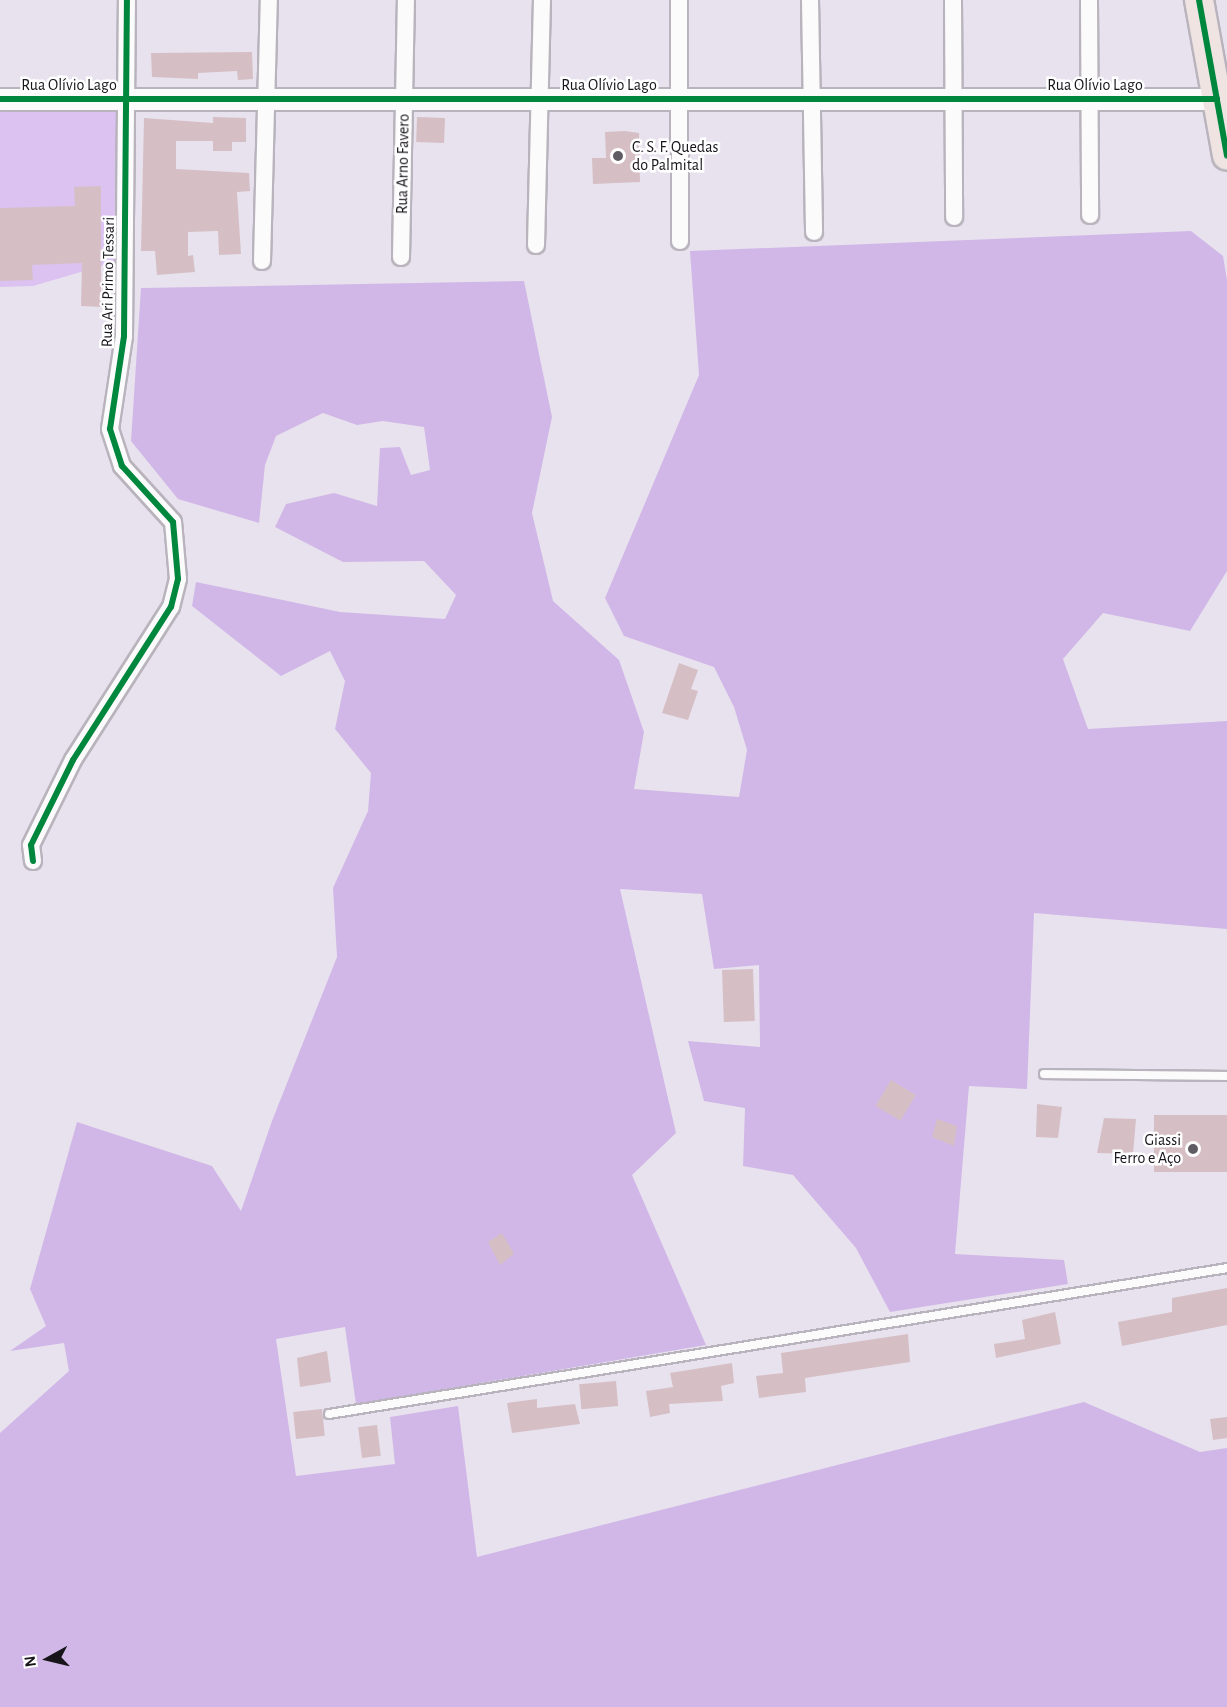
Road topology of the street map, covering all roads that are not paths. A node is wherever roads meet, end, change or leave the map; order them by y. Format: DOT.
graph roads {
  1 [pos="127,0"];
  2 [pos="269,0"];
  3 [pos="406,0"];
  4 [pos="542,0"];
  5 [pos="679,0"];
  6 [pos="810,0"];
  7 [pos="953,0"];
  8 [pos="1089,0"];
  9 [pos="1199,0"];
  10 [pos="540,98"];
  11 [pos="812,98"];
  12 [pos="953,98"];
  13 [pos="1090,98"];
  14 [pos="0,99"];
  15 [pos="125,99"];
  16 [pos="266,99"];
  17 [pos="404,99"];
  18 [pos="680,99"];
  19 [pos="1217,99"];
  20 [pos="1227,156"];
  21 [pos="1090,216"];
  22 [pos="954,217"];
  23 [pos="814,232"];
  24 [pos="680,241"];
  25 [pos="536,245"];
  26 [pos="401,257"];
  27 [pos="262,261"];
  28 [pos="33,861"];
  29 [pos="1044,1074"];
  30 [pos="1227,1076"];
  31 [pos="1227,1268"];
  32 [pos="329,1414"];
  1 -- 15 [label="street, Rua Ari Primo Tessari"];
  2 -- 16 [label="street"];
  3 -- 17 [label="street, Rua Arno Favero"];
  4 -- 10 [label="street"];
  5 -- 18 [label="street"];
  6 -- 11 [label="street"];
  7 -- 12 [label="street"];
  8 -- 13 [label="street"];
  9 -- 19 [label="highway"];
  10 -- 17 [label="street, Rua Olívio Lago"];
  10 -- 18 [label="street, Rua Olívio Lago"];
  10 -- 25 [label="street"];
  11 -- 12 [label="street, Rua Olívio Lago"];
  11 -- 18 [label="street, Rua Olívio Lago"];
  11 -- 23 [label="street"];
  12 -- 13 [label="street, Rua Olívio Lago"];
  12 -- 22 [label="street"];
  13 -- 19 [label="street, Rua Olívio Lago"];
  13 -- 21 [label="street"];
  14 -- 15 [label="street, Rua Olívio Lago"];
  15 -- 16 [label="street, Rua Olívio Lago"];
  15 -- 28 [label="street, Rua Ari Primo Tessari"];
  16 -- 17 [label="street, Rua Olívio Lago"];
  16 -- 27 [label="street"];
  17 -- 26 [label="street, Rua Arno Favero"];
  18 -- 24 [label="street"];
  19 -- 20 [label="highway"];
  29 -- 30 [label="lane"];
  31 -- 32 [label="lane"];
}
